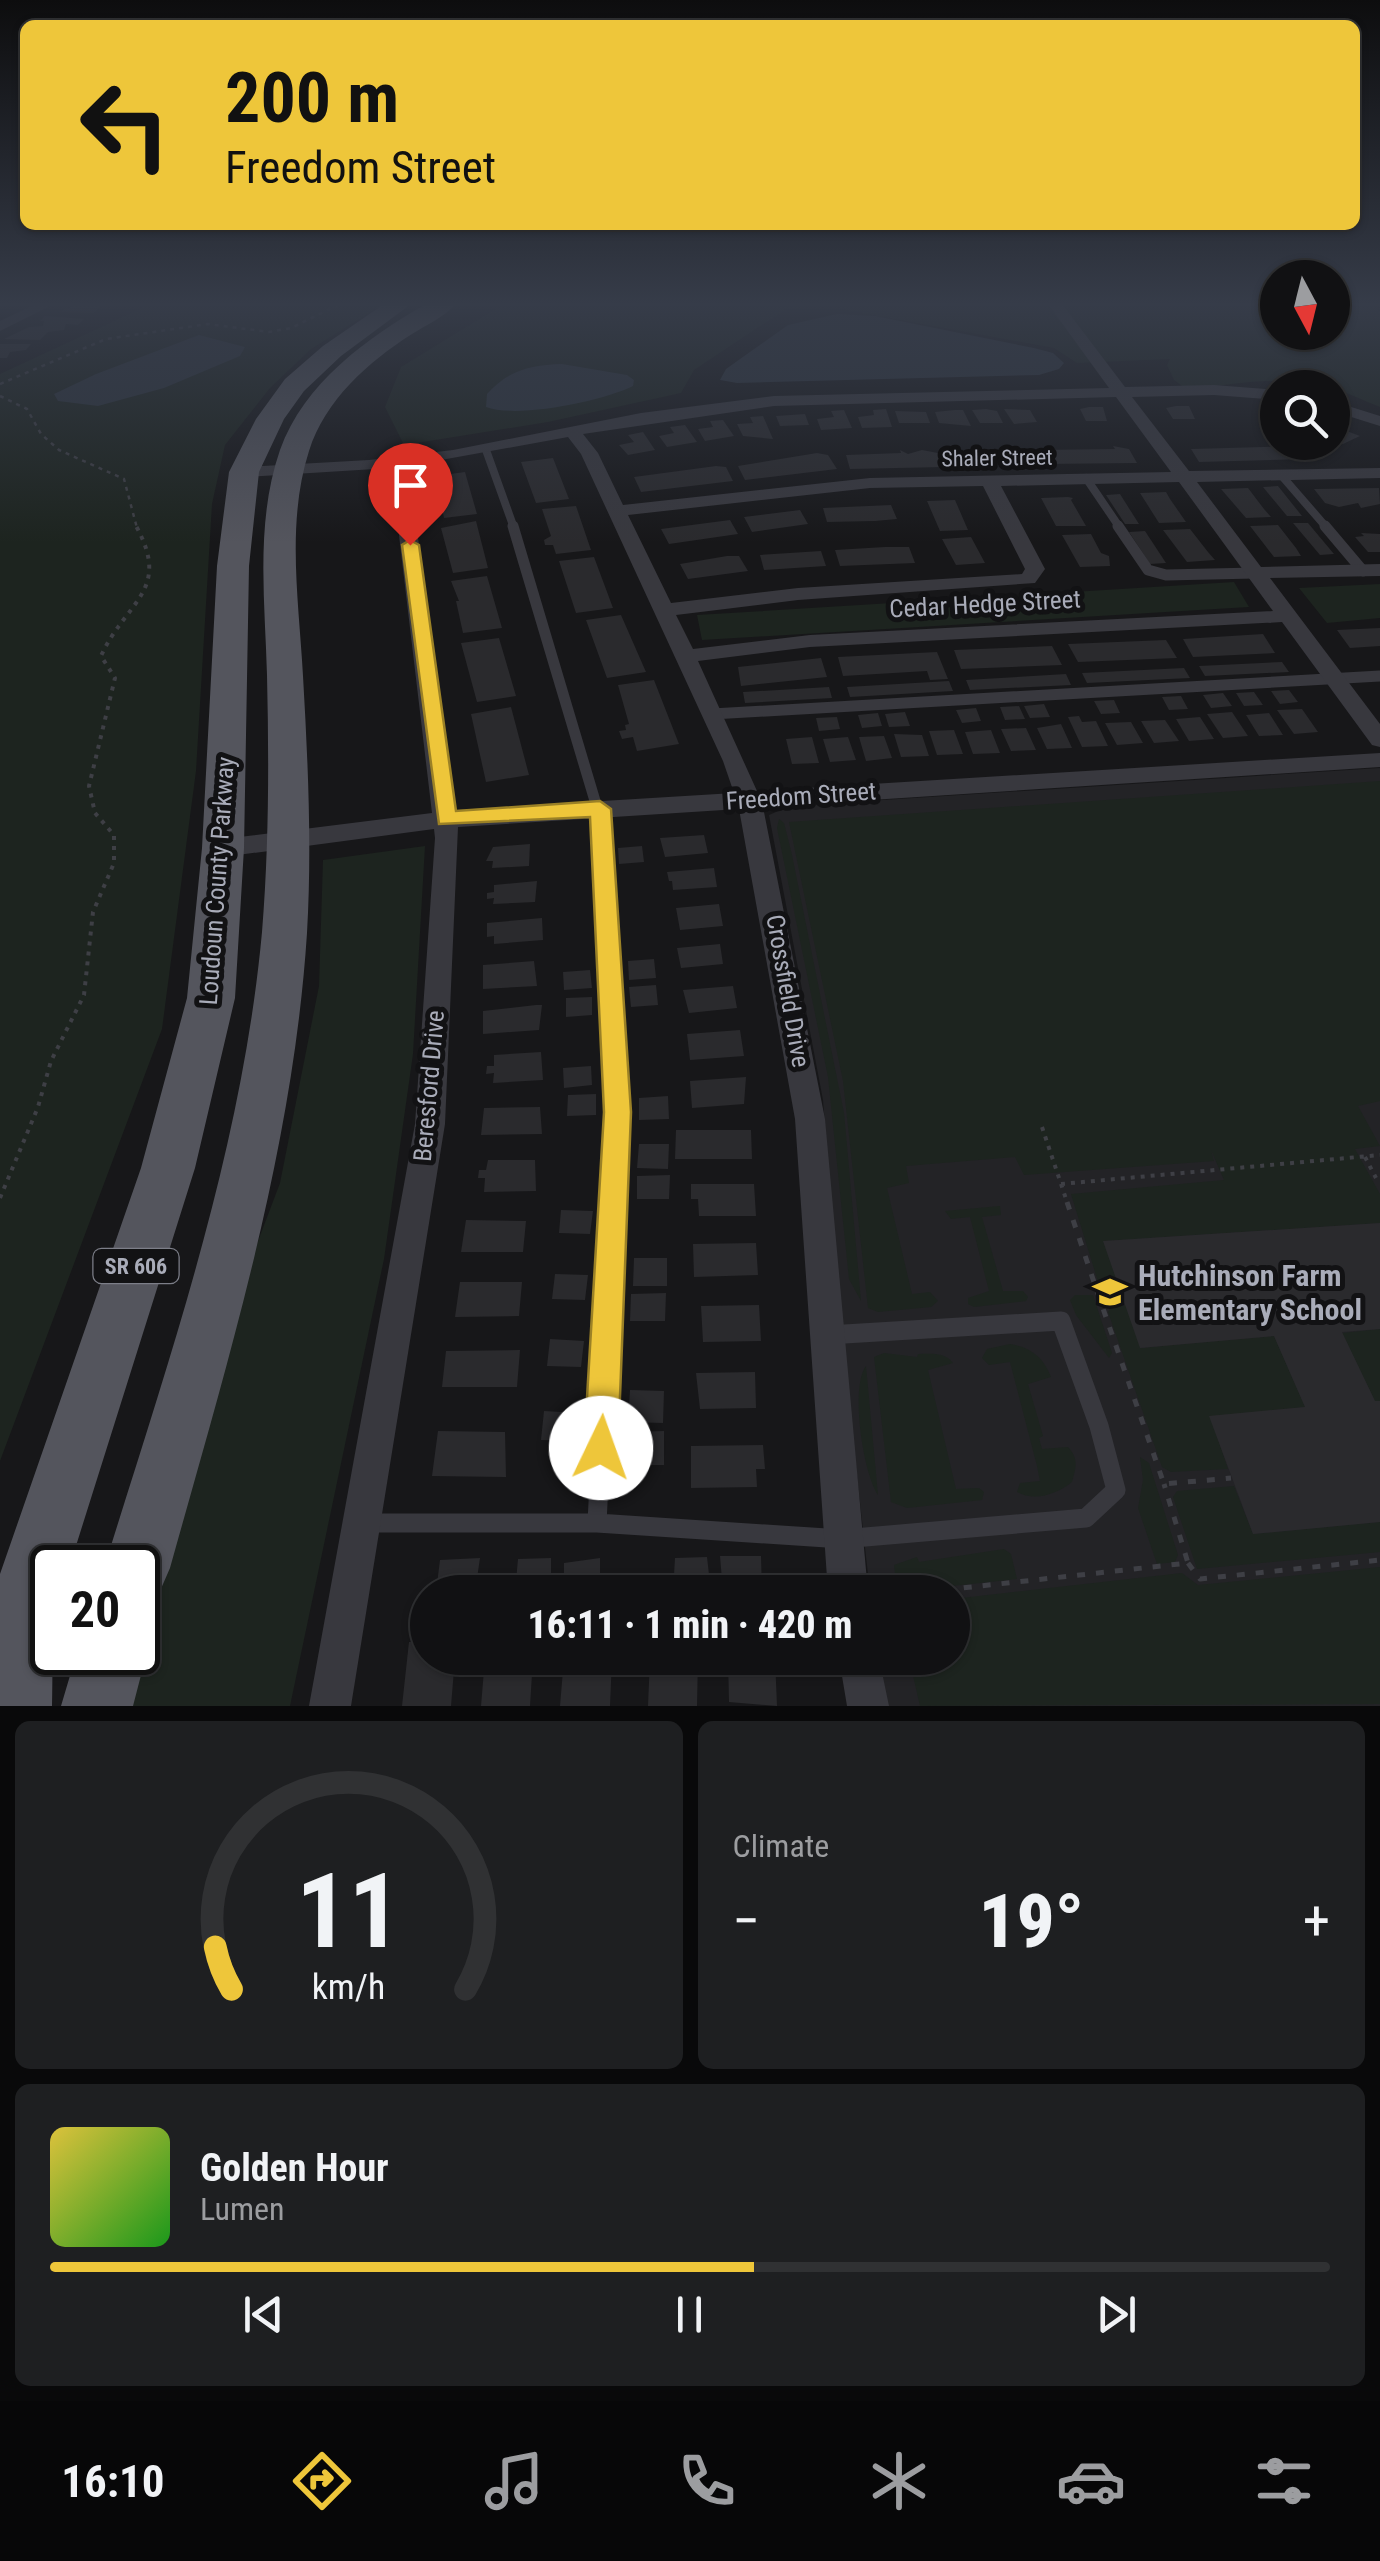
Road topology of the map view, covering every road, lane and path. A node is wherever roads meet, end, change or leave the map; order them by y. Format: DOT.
graph roads {
  1 [pos="296,384"];
  2 [pos="337,384"];
  3 [pos="1115,384"];
  4 [pos="1121,392"];
  5 [pos="1260,394"];
  6 [pos="0,396"];
  7 [pos="1350,412"];
  8 [pos="1380,421"];
  9 [pos="572,432"];
  10 [pos="486,450"];
  11 [pos="399,462"];
  12 [pos="289,470"];
  13 [pos="244,472"];
  14 [pos="1380,473"];
  15 [pos="1281,475"];
  16 [pos="1184,477"];
  17 [pos="1086,478"];
  18 [pos="989,480"];
  19 [pos="617,511"];
  20 [pos="1372,570"];
  21 [pos="1256,573"];
  22 [pos="664,610"];
  23 [pos="1288,616"];
  24 [pos="685,656"];
  25 [pos="1380,676"];
  26 [pos="1334,678"];
  27 [pos="712,714"];
  28 [pos="1380,740"];
  29 [pos="1380,760"];
  30 [pos="750,800"];
  31 [pos="600,809"];
  32 [pos="446,819"];
  33 [pos="289,838"];
  34 [pos="224,848"];
  35 [pos="1042,1127"];
  36 [pos="1380,1155"];
  37 [pos="1365,1156"];
  38 [pos="1379,1181"];
  39 [pos="1062,1184"];
  40 [pos="0,1198"];
  41 [pos="1124,1296"];
  42 [pos="1099,1297"];
  43 [pos="828,1335"];
  44 [pos="1231,1478"];
  45 [pos="1164,1484"];
  46 [pos="362,1523"];
  47 [pos="597,1524"];
  48 [pos="842,1538"];
  49 [pos="143,1545"];
  50 [pos="1380,1560"];
  51 [pos="1188,1563"];
  52 [pos="846,1575"];
  53 [pos="970,1587"];
  54 [pos="10,1644"];
  55 [pos="106,1675"];
  56 [pos="862,1675"];
  57 [pos="16,1706"];
  58 [pos="97,1706"];
  59 [pos="330,1706"];
  60 [pos="868,1706"];
  1 -- 13 [label="main road, Loudoun County Parkway / SR 606"];
  2 -- 12 [label="main road, SR 606"];
  3 -- 4 [label="street"];
  4 -- 5 [label="street"];
  4 -- 9 [label="street"];
  4 -- 16 [label="street"];
  6 -- 40 [label="path"];
  7 -- 8 [label="street"];
  9 -- 10 [label="street"];
  9 -- 19 [label="street, Crossfield Drive"];
  10 -- 11 [label="street"];
  10 -- 31 [label="lane"];
  11 -- 12 [label="street"];
  11 -- 32 [label="street, Beresford Drive"];
  12 -- 13 [label="street"];
  12 -- 33 [label="main road, SR 606"];
  13 -- 34 [label="main road, Loudoun County Parkway / SR 606"];
  14 -- 15 [label="street, Shaler Street"];
  15 -- 16 [label="street, Shaler Street"];
  15 -- 20 [label="lane"];
  16 -- 17 [label="street, Shaler Street"];
  16 -- 21 [label="street"];
  17 -- 18 [label="street, Shaler Street"];
  17 -- 21 [label="lane"];
  18 -- 19 [label="street, Shaler Street"];
  18 -- 22 [label="street"];
  19 -- 22 [label="street, Crossfield Drive"];
  20 -- 21 [label="street"];
  21 -- 23 [label="street"];
  22 -- 24 [label="street, Crossfield Drive"];
  23 -- 24 [label="street, Cedar Hedge Street"];
  23 -- 26 [label="street"];
  24 -- 27 [label="street, Crossfield Drive"];
  25 -- 26 [label="lane"];
  26 -- 27 [label="lane"];
  26 -- 28 [label="street"];
  27 -- 30 [label="street, Crossfield Drive"];
  29 -- 30 [label="street, Freedom Street"];
  30 -- 31 [label="street, Freedom Street"];
  30 -- 43 [label="street, Crossfield Drive"];
  31 -- 32 [label="street, Freedom Street"];
  31 -- 47 [label="lane"];
  32 -- 33 [label="street, Freedom Street"];
  32 -- 46 [label="street, Beresford Drive"];
  33 -- 34 [label="street, Freedom Street"];
  33 -- 49 [label="main road, SR 606"];
  34 -- 54 [label="main road, Loudoun County Parkway / SR 606"];
  35 -- 39 [label="path"];
  36 -- 37 [label="path"];
  37 -- 38 [label="path"];
  37 -- 39 [label="path"];
  39 -- 42 [label="path"];
  41 -- 42 [label="path"];
  42 -- 45 [label="path"];
  43 -- 48 [label="street, Crossfield Drive"];
  43 -- 48 [label="lane"];
  44 -- 45 [label="path"];
  45 -- 51 [label="path"];
  46 -- 47 [label="lane"];
  46 -- 59 [label="street, Beresford Drive"];
  47 -- 48 [label="lane"];
  48 -- 52 [label="street, Crossfield Drive"];
  50 -- 51 [label="path"];
  51 -- 53 [label="path"];
  54 -- 57 [label="main road, Loudoun County Parkway"];
  55 -- 58 [label="main road"];
  56 -- 60 [label="street"];
}
